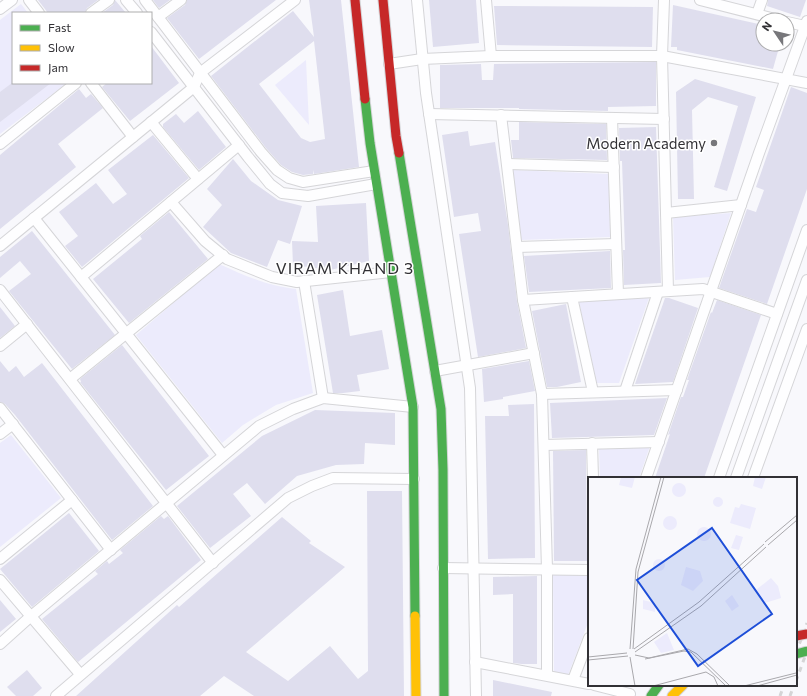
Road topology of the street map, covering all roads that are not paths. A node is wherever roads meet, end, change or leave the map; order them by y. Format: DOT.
graph roads {
  1 [pos="12,0"];
  2 [pos="29,0"];
  3 [pos="109,0"];
  4 [pos="126,0"];
  5 [pos="145,0"];
  6 [pos="181,0"];
  7 [pos="295,0"];
  8 [pos="355,0"];
  9 [pos="383,0"];
  10 [pos="417,0"];
  11 [pos="486,0"];
  12 [pos="664,0"];
  13 [pos="762,0"];
  14 [pos="706,1"];
  15 [pos="0,9"];
  16 [pos="38,12"];
  17 [pos="93,12"];
  18 [pos="135,12"];
  19 [pos="758,12"];
  20 [pos="755,13"];
  21 [pos="158,17"];
  22 [pos="795,23"];
  23 [pos="806,24"];
  24 [pos="152,36"];
  25 [pos="491,56"];
  26 [pos="662,56"];
  27 [pos="422,60"];
  28 [pos="389,64"];
  29 [pos="200,73"];
  30 [pos="786,78"];
  31 [pos="807,83"];
  32 [pos="75,84"];
  33 [pos="93,84"];
  34 [pos="194,87"];
  35 [pos="429,114"];
  36 [pos="501,115"];
  37 [pos="612,118"];
  38 [pos="664,119"];
  39 [pos="151,122"];
  40 [pos="133,137"];
  41 [pos="0,144"];
  42 [pos="239,145"];
  43 [pos="507,164"];
  44 [pos="614,168"];
  45 [pos="374,171"];
  46 [pos="198,179"];
  47 [pos="376,184"];
  48 [pos="171,202"];
  49 [pos="741,204"];
  50 [pos="666,213"];
  51 [pos="34,218"];
  52 [pos="807,230"];
  53 [pos="616,244"];
  54 [pos="0,246"];
  55 [pos="517,247"];
  56 [pos="223,256"];
  57 [pos="391,272"];
  58 [pos="81,277"];
  59 [pos="807,280"];
  60 [pos="304,281"];
  61 [pos="0,290"];
  62 [pos="663,291"];
  63 [pos="711,291"];
  64 [pos="618,294"];
  65 [pos="572,297"];
  66 [pos="523,300"];
  67 [pos="777,314"];
  68 [pos="27,324"];
  69 [pos="807,329"];
  70 [pos="126,334"];
  71 [pos="0,346"];
  72 [pos="534,353"];
  73 [pos="467,366"];
  74 [pos="435,371"];
  75 [pos="70,379"];
  76 [pos="677,390"];
  77 [pos="625,391"];
  78 [pos="593,392"];
  79 [pos="542,394"];
  80 [pos="323,398"];
  81 [pos="414,407"];
  82 [pos="0,408"];
  83 [pos="13,424"];
  84 [pos="0,434"];
  85 [pos="659,442"];
  86 [pos="592,443"];
  87 [pos="544,445"];
  88 [pos="223,455"];
  89 [pos="593,477"];
  90 [pos="646,477"];
  91 [pos="719,477"];
  92 [pos="736,477"];
  93 [pos="754,477"];
  94 [pos="414,480"];
  95 [pos="72,500"];
  96 [pos="166,503"];
  97 [pos="111,550"];
  98 [pos="0,559"];
  99 [pos="213,562"];
  100 [pos="443,568"];
  101 [pos="474,568"];
  102 [pos="547,569"];
  103 [pos="588,570"];
  104 [pos="0,580"];
  105 [pos="30,617"];
  106 [pos="807,634"];
  107 [pos="797,636"];
  108 [pos="588,641"];
  109 [pos="0,644"];
  110 [pos="807,651"];
  111 [pos="797,654"];
  112 [pos="475,662"];
  113 [pos="80,674"];
  114 [pos="547,675"];
  115 [pos="573,680"];
  116 [pos="588,684"];
  117 [pos="599,686"];
  118 [pos="658,686"];
  119 [pos="671,686"];
  120 [pos="683,686"];
  121 [pos="631,692"];
  122 [pos="56,696"];
  123 [pos="416,696"];
  124 [pos="444,696"];
  125 [pos="476,696"];
  126 [pos="651,696"];
  127 [pos="667,696"];
  128 [pos="672,696"];
  1 -- 15 [label="street"];
  2 -- 16 [label="street"];
  3 -- 17 [label="street"];
  4 -- 18 [label="street"];
  5 -- 21 [label="street"];
  6 -- 21 [label="street"];
  7 -- 29 [label="street"];
  8 -- 45 [label="street"];
  9 -- 28 [label="street"];
  10 -- 27 [label="street"];
  11 -- 25 [label="street"];
  12 -- 26 [label="street"];
  13 -- 19 [label="street"];
  14 -- 20 [label="street"];
  21 -- 29 [label="street"];
  22 -- 23 [label="street"];
  23 -- 30 [label="street"];
  24 -- 34 [label="street"];
  25 -- 26 [label="street"];
  25 -- 27 [label="street"];
  26 -- 30 [label="street"];
  26 -- 38 [label="street"];
  27 -- 28 [label="street"];
  27 -- 35 [label="street"];
  28 -- 74 [label="street"];
  29 -- 34 [label="street"];
  29 -- 45 [label="street"];
  30 -- 31 [label="street"];
  30 -- 49 [label="street"];
  32 -- 41 [label="street"];
  33 -- 40 [label="street"];
  34 -- 39 [label="street"];
  34 -- 42 [label="street"];
  35 -- 36 [label="street"];
  35 -- 73 [label="street"];
  36 -- 37 [label="street"];
  36 -- 43 [label="street"];
  37 -- 38 [label="street"];
  37 -- 44 [label="street"];
  38 -- 50 [label="street"];
  39 -- 40 [label="street"];
  39 -- 46 [label="street"];
  40 -- 51 [label="street"];
  42 -- 46 [label="street"];
  42 -- 47 [label="street"];
  43 -- 44 [label="street"];
  43 -- 55 [label="street"];
  44 -- 53 [label="street"];
  45 -- 47 [label="street"];
  46 -- 48 [label="street"];
  47 -- 57 [label="street"];
  48 -- 56 [label="street"];
  48 -- 58 [label="street"];
  49 -- 50 [label="street"];
  49 -- 63 [label="street"];
  50 -- 62 [label="street"];
  51 -- 54 [label="street"];
  51 -- 58 [label="street"];
  52 -- 67 [label="street"];
  53 -- 55 [label="street"];
  53 -- 64 [label="street"];
  55 -- 66 [label="street"];
  56 -- 60 [label="street"];
  56 -- 70 [label="street"];
  57 -- 60 [label="street"];
  57 -- 81 [label="street"];
  58 -- 70 [label="street"];
  59 -- 92 [label="street"];
  60 -- 80 [label="street"];
  61 -- 68 [label="street"];
  62 -- 63 [label="street"];
  62 -- 64 [label="street"];
  62 -- 77 [label="street"];
  63 -- 67 [label="street"];
  63 -- 76 [label="street"];
  64 -- 65 [label="street"];
  65 -- 66 [label="street"];
  65 -- 78 [label="street"];
  66 -- 72 [label="street"];
  67 -- 91 [label="street"];
  68 -- 71 [label="street"];
  68 -- 75 [label="street"];
  69 -- 93 [label="street"];
  70 -- 75 [label="street"];
  70 -- 88 [label="street"];
  72 -- 73 [label="street"];
  72 -- 79 [label="street"];
  73 -- 74 [label="street"];
  73 -- 101 [label="street"];
  74 -- 100 [label="street"];
  75 -- 96 [label="street"];
  76 -- 77 [label="street"];
  76 -- 85 [label="street"];
  77 -- 78 [label="street"];
  78 -- 79 [label="street"];
  79 -- 87 [label="street"];
  80 -- 81 [label="street"];
  80 -- 88 [label="street"];
  81 -- 94 [label="street"];
  82 -- 83 [label="street"];
  83 -- 84 [label="street"];
  83 -- 95 [label="street"];
  85 -- 86 [label="street"];
  85 -- 90 [label="street"];
  86 -- 87 [label="street"];
  86 -- 89 [label="street"];
  87 -- 102 [label="street"];
  88 -- 96 [label="street"];
  94 -- 99 [label="street"];
  94 -- 123 [label="street"];
  95 -- 97 [label="street"];
  95 -- 98 [label="street"];
  96 -- 97 [label="street"];
  96 -- 99 [label="street"];
  97 -- 105 [label="street"];
  99 -- 113 [label="street"];
  100 -- 101 [label="street"];
  100 -- 124 [label="street"];
  101 -- 102 [label="street"];
  101 -- 112 [label="street"];
  102 -- 103 [label="street"];
  102 -- 114 [label="street"];
  104 -- 105 [label="street"];
  105 -- 109 [label="street"];
  105 -- 113 [label="street"];
  106 -- 107 [label="street, bridge"];
  108 -- 115 [label="street"];
  110 -- 111 [label="street, bridge"];
  112 -- 114 [label="street"];
  112 -- 125 [label="street"];
  113 -- 122 [label="street"];
  114 -- 115 [label="street"];
  115 -- 116 [label="street"];
  117 -- 121 [label="street"];
  118 -- 126 [label="street"];
  119 -- 127 [label="street"];
  120 -- 128 [label="street"];
}
